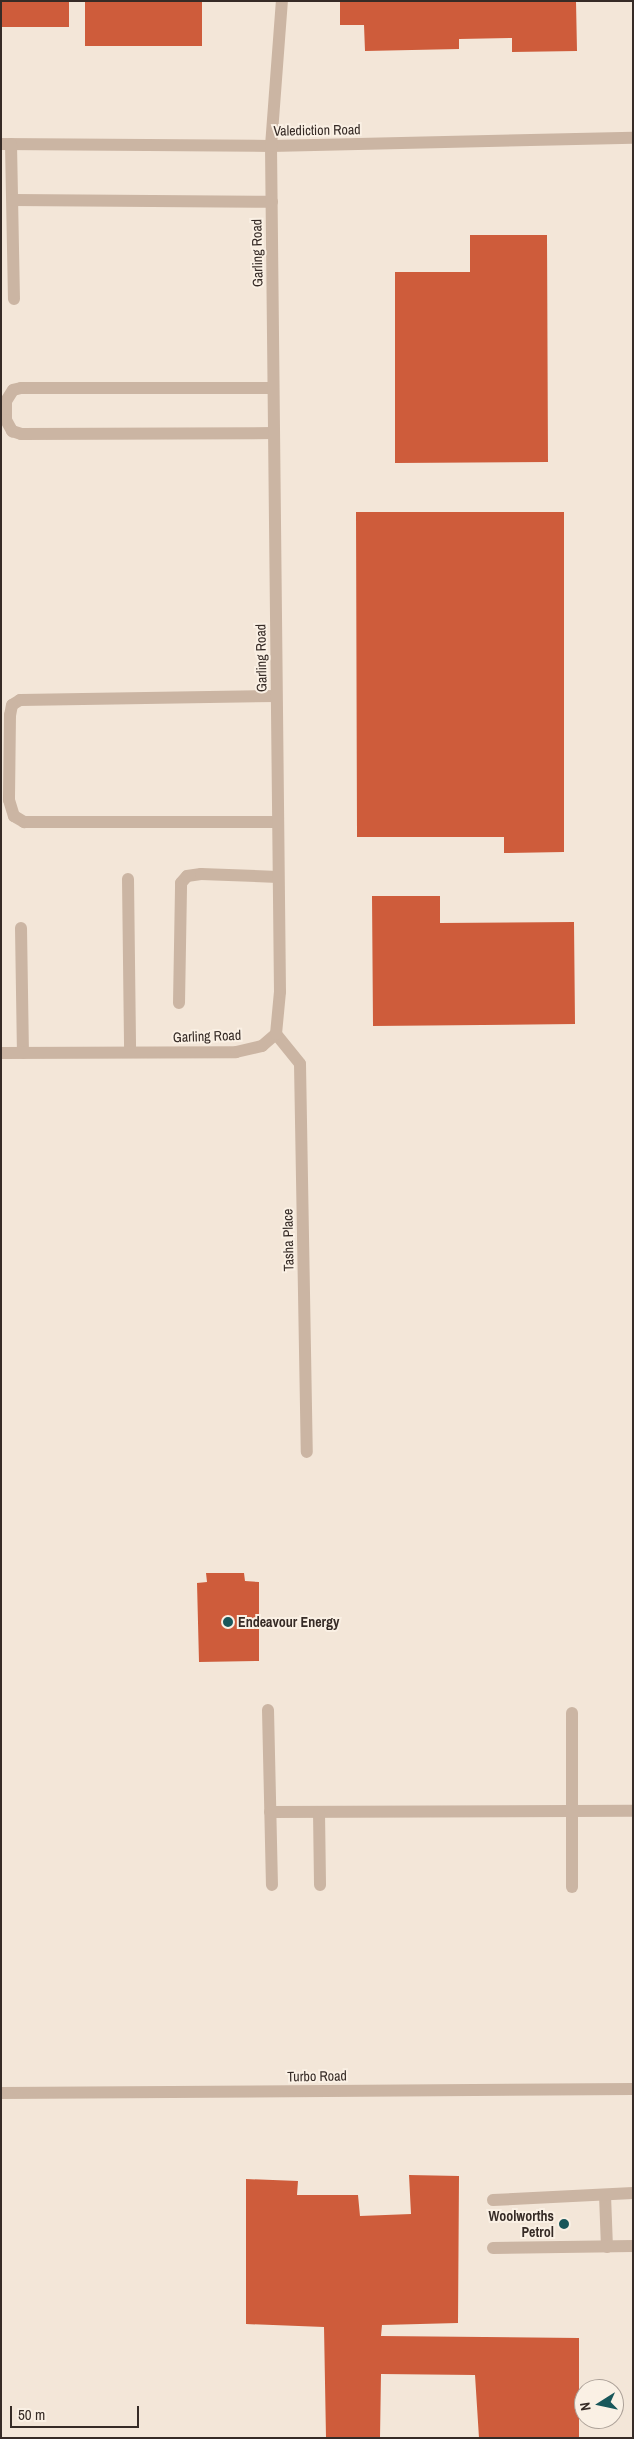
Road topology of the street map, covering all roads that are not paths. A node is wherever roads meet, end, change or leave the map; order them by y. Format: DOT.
graph roads {
  1 [pos="282,1"];
  2 [pos="633,138"];
  3 [pos="6,144"];
  4 [pos="271,146"];
  5 [pos="13,200"];
  6 [pos="272,202"];
  7 [pos="14,300"];
  8 [pos="273,388"];
  9 [pos="274,433"];
  10 [pos="276,696"];
  11 [pos="278,822"];
  12 [pos="278,877"];
  13 [pos="128,879"];
  14 [pos="21,928"];
  15 [pos="178,1003"];
  16 [pos="276,1034"];
  17 [pos="1,1052"];
  18 [pos="23,1052"];
  19 [pos="130,1052"];
  20 [pos="307,1452"];
  21 [pos="268,1710"];
  22 [pos="572,1713"];
  23 [pos="633,1810"];
  24 [pos="572,1811"];
  25 [pos="270,1812"];
  26 [pos="319,1812"];
  27 [pos="272,1885"];
  28 [pos="320,1885"];
  29 [pos="572,1886"];
  30 [pos="633,2089"];
  31 [pos="1,2093"];
  32 [pos="633,2193"];
  33 [pos="605,2195"];
  34 [pos="494,2200"];
  35 [pos="633,2246"];
  36 [pos="607,2247"];
  37 [pos="493,2248"];
  1 -- 4 [label="street, Garling Road"];
  2 -- 4 [label="street, Valediction Road"];
  3 -- 4 [label="street, Valediction Road"];
  3 -- 5 [label="street"];
  4 -- 6 [label="street, Garling Road"];
  5 -- 6 [label="street"];
  5 -- 7 [label="street"];
  6 -- 8 [label="street, Garling Road"];
  8 -- 9 [label="street, Garling Road"];
  8 -- 9 [label="street"];
  9 -- 10 [label="street, Garling Road"];
  10 -- 11 [label="street, Garling Road"];
  10 -- 11 [label="street"];
  11 -- 12 [label="street, Garling Road"];
  12 -- 15 [label="street"];
  12 -- 16 [label="street, Garling Road"];
  13 -- 19 [label="street"];
  14 -- 18 [label="street"];
  16 -- 19 [label="street, Garling Road"];
  16 -- 20 [label="street, Tasha Place"];
  17 -- 18 [label="street, Garling Road"];
  18 -- 19 [label="street, Garling Road"];
  21 -- 25 [label="street"];
  22 -- 24 [label="street"];
  23 -- 24 [label="street"];
  24 -- 26 [label="street"];
  24 -- 29 [label="street"];
  25 -- 26 [label="street"];
  25 -- 27 [label="street"];
  26 -- 28 [label="street"];
  30 -- 31 [label="street, Turbo Road"];
  32 -- 33 [label="street"];
  33 -- 34 [label="street"];
  33 -- 36 [label="street"];
  35 -- 36 [label="street"];
  36 -- 37 [label="street"];
}
